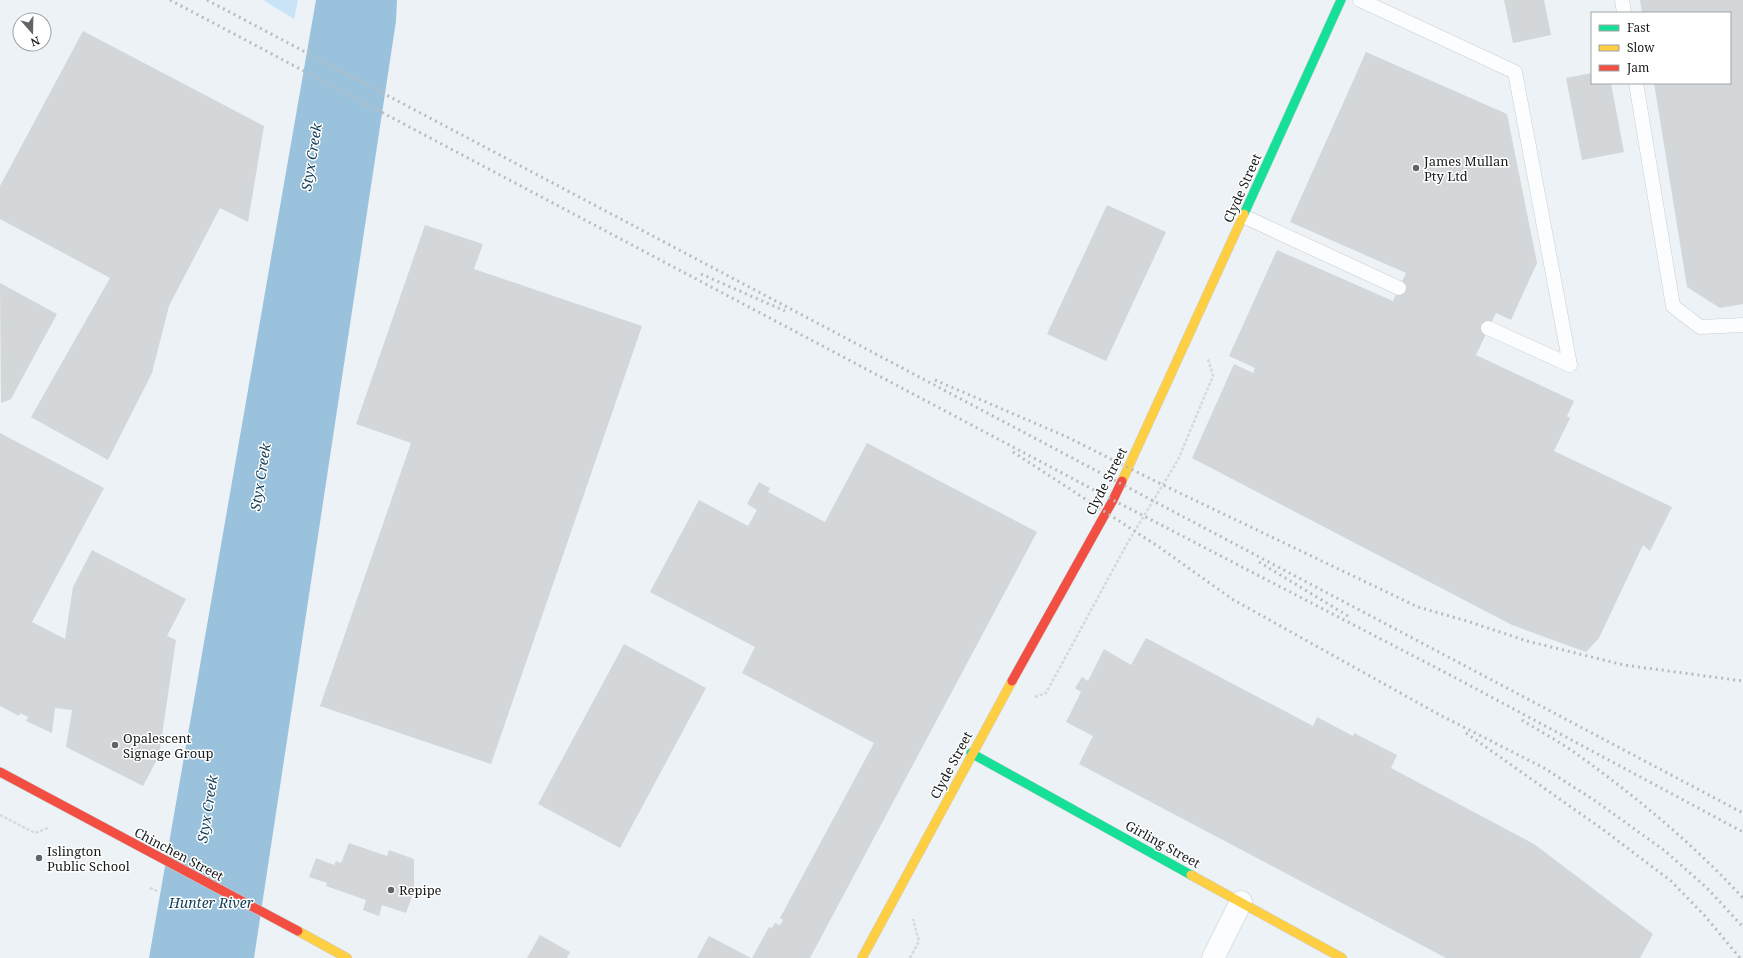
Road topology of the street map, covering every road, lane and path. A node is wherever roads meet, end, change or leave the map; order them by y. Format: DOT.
graph roads {
  1 [pos="1341,0"];
  2 [pos="1360,0"];
  3 [pos="1622,0"];
  4 [pos="1624,12"];
  5 [pos="1636,84"];
  6 [pos="1243,216"];
  7 [pos="1399,288"];
  8 [pos="1743,325"];
  9 [pos="1488,328"];
  10 [pos="1213,376"];
  11 [pos="1046,693"];
  12 [pos="971,753"];
  13 [pos="0,772"];
  14 [pos="0,815"];
  15 [pos="35,833"];
  16 [pos="150,888"];
  17 [pos="157,891"];
  18 [pos="1241,902"];
  19 [pos="919,941"];
  20 [pos="347,958"];
  21 [pos="862,958"];
  22 [pos="910,958"];
  23 [pos="1213,958"];
  24 [pos="1342,958"];
  1 -- 6 [label="street, Clyde Street"];
  2 -- 9 [label="lane"];
  3 -- 4 [label="lane"];
  5 -- 8 [label="lane"];
  6 -- 7 [label="lane"];
  6 -- 12 [label="street, Clyde Street"];
  10 -- 11 [label="path"];
  12 -- 18 [label="street, Girling Street"];
  12 -- 21 [label="street, Clyde Street"];
  13 -- 20 [label="street, Chinchen Street"];
  14 -- 15 [label="path"];
  16 -- 17 [label="path"];
  18 -- 23 [label="street"];
  18 -- 24 [label="street, Girling Street"];
  19 -- 22 [label="path"];
}
